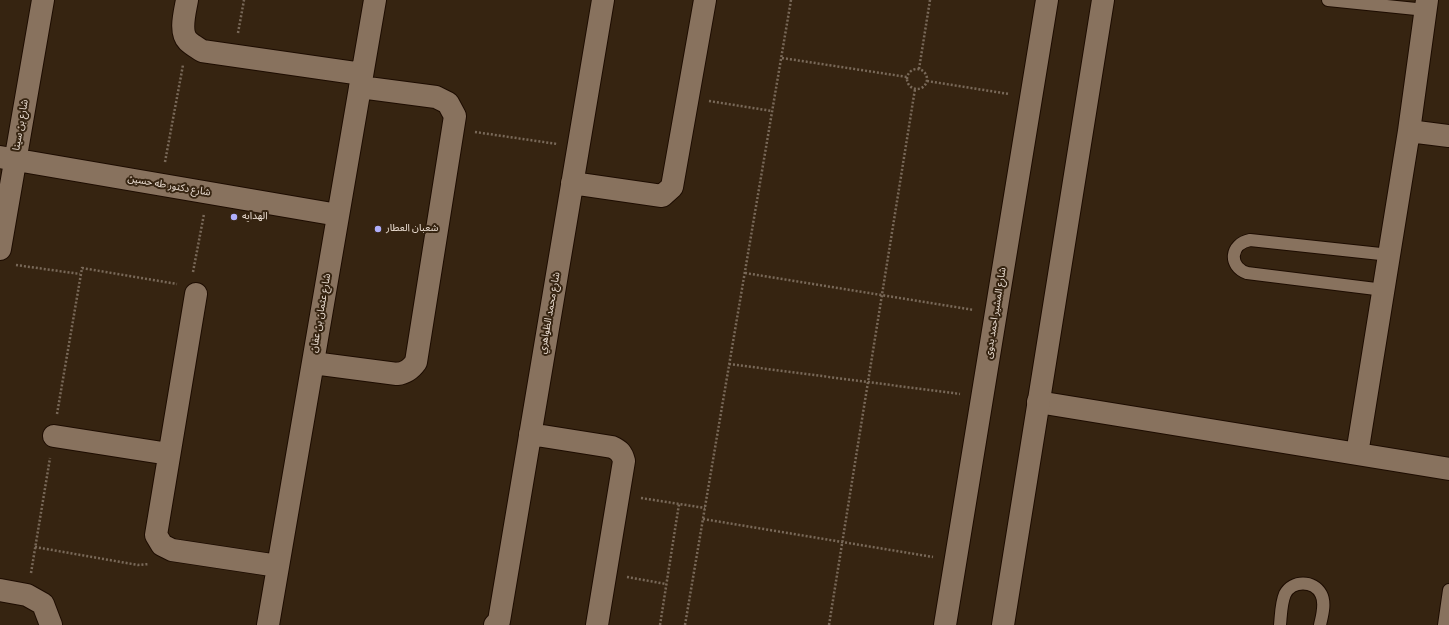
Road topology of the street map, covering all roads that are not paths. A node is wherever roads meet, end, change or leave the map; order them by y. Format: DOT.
graph roads {
  1 [pos="43,0"];
  2 [pos="187,0"];
  3 [pos="374,0"];
  4 [pos="603,0"];
  5 [pos="705,0"];
  6 [pos="1047,0"];
  7 [pos="1103,0"];
  8 [pos="1328,0"];
  9 [pos="1427,5"];
  10 [pos="361,80"];
  11 [pos="1409,130"];
  12 [pos="1449,136"];
  13 [pos="8,158"];
  14 [pos="572,183"];
  15 [pos="338,215"];
  16 [pos="1390,255"];
  17 [pos="7,257"];
  18 [pos="190,286"];
  19 [pos="1384,290"];
  20 [pos="313,363"];
  21 [pos="1038,402"];
  22 [pos="530,434"];
  23 [pos="54,436"];
  24 [pos="169,454"];
  25 [pos="1357,454"];
  26 [pos="1449,469"];
  27 [pos="278,566"];
  28 [pos="0,590"];
  29 [pos="1449,590"];
  30 [pos="51,625"];
  31 [pos="268,625"];
  32 [pos="495,625"];
  33 [pos="597,625"];
  34 [pos="945,625"];
  35 [pos="1002,625"];
  36 [pos="1280,625"];
  37 [pos="1320,625"];
  38 [pos="1444,625"];
  1 -- 13 [label="street, شارع بن سينا"];
  2 -- 10 [label="street"];
  3 -- 10 [label="street, شارع عثمان بن عفان"];
  4 -- 14 [label="street, شارع محمد الظواهري"];
  5 -- 14 [label="street"];
  6 -- 34 [label="street, شارع المشير احمد بدوى"];
  7 -- 21 [label="street"];
  8 -- 9 [label="lane"];
  9 -- 11 [label="street"];
  10 -- 15 [label="street, شارع عثمان بن عفان"];
  10 -- 20 [label="street"];
  11 -- 12 [label="street"];
  11 -- 16 [label="street"];
  13 -- 15 [label="street, شارع دكتور طه حسين"];
  13 -- 17 [label="street, شارع بن سينا"];
  14 -- 22 [label="street, شارع محمد الظواهري"];
  15 -- 20 [label="street, شارع عثمان بن عفان"];
  16 -- 19 [label="street"];
  16 -- 19 [label="lane"];
  18 -- 24 [label="street"];
  19 -- 25 [label="street"];
  20 -- 27 [label="street, شارع عثمان بن عفان"];
  21 -- 25 [label="street"];
  21 -- 35 [label="street"];
  22 -- 32 [label="street, شارع محمد الظواهري"];
  22 -- 33 [label="street"];
  23 -- 24 [label="street"];
  24 -- 27 [label="street"];
  25 -- 26 [label="street"];
  27 -- 31 [label="street, شارع عثمان بن عفان"];
  28 -- 30 [label="street"];
  29 -- 38 [label="lane"];
  36 -- 37 [label="lane"];
}
